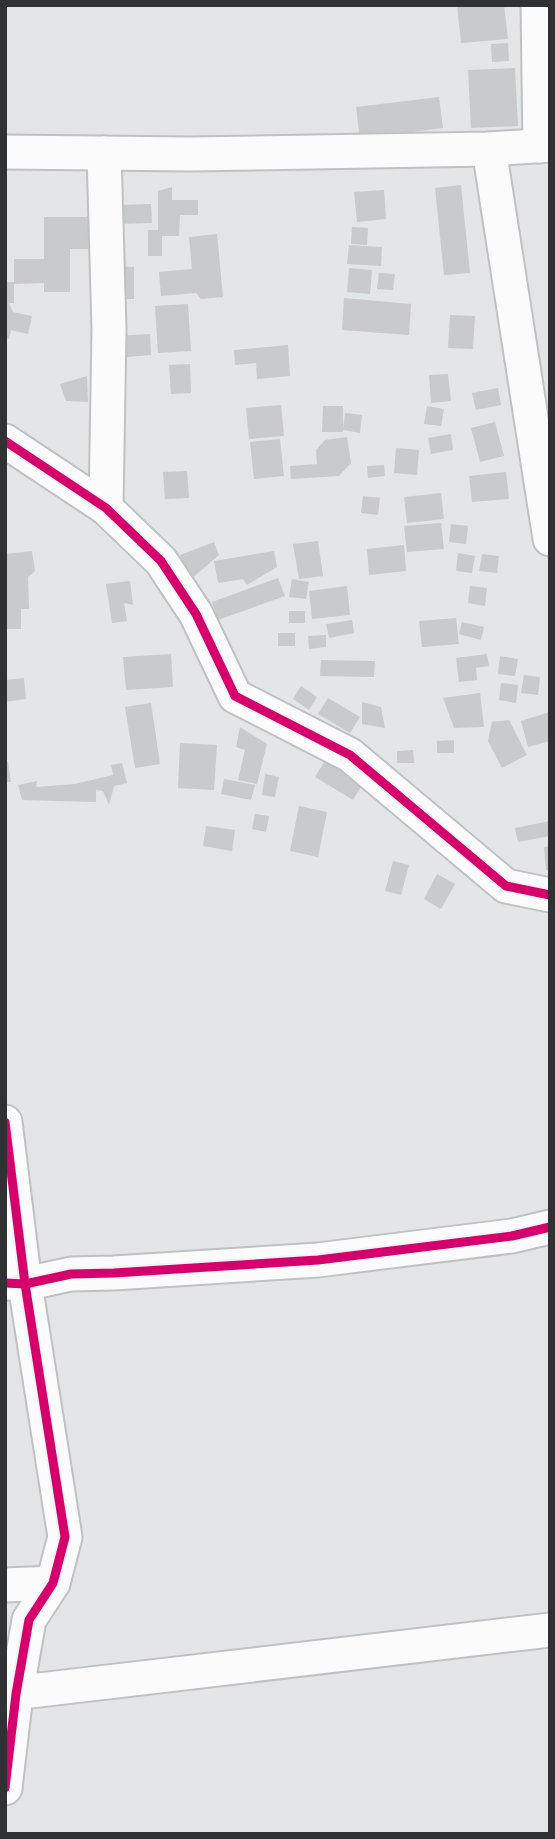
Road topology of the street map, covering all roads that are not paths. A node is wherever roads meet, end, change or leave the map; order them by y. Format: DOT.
graph roads {
  1 [pos="538,5"];
  2 [pos="545,145"];
  3 [pos="489,149"];
  4 [pos="5,152"];
  5 [pos="104,153"];
  6 [pos="5,441"];
  7 [pos="106,508"];
  8 [pos="550,539"];
  9 [pos="550,895"];
  10 [pos="5,1122"];
  11 [pos="550,1227"];
  12 [pos="13,1251"];
  13 [pos="71,1274"];
  14 [pos="15,1283"];
  15 [pos="53,1583"];
  16 [pos="5,1585"];
  17 [pos="550,1630"];
  18 [pos="11,1694"];
  19 [pos="5,1788"];
  1 -- 2 [label="street"];
  2 -- 3 [label="street"];
  3 -- 5 [label="street"];
  3 -- 8 [label="street"];
  4 -- 5 [label="street"];
  5 -- 7 [label="street"];
  6 -- 7 [label="street"];
  7 -- 9 [label="street"];
  10 -- 12 [label="street"];
  11 -- 13 [label="street"];
  12 -- 13 [label="street"];
  12 -- 14 [label="street"];
  13 -- 14 [label="street"];
  14 -- 15 [label="street"];
  15 -- 16 [label="street"];
  15 -- 18 [label="street"];
  17 -- 18 [label="street"];
  18 -- 19 [label="street"];
}
